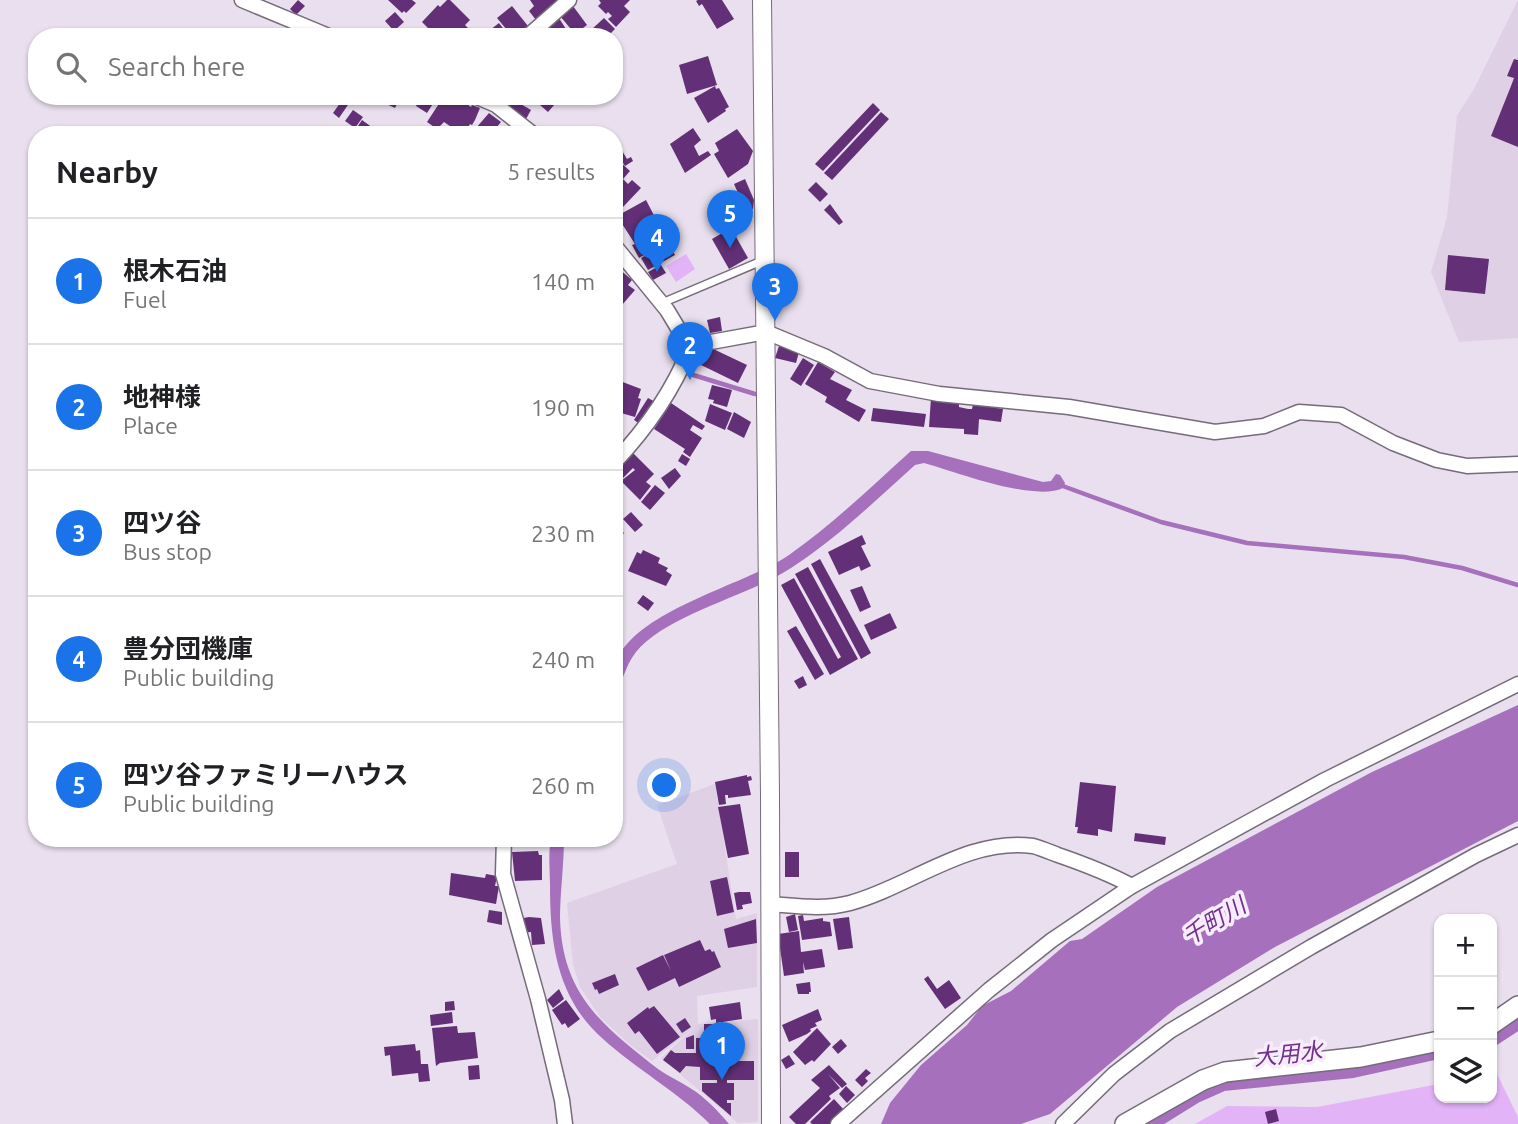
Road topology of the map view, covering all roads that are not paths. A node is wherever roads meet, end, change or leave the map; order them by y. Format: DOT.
graph roads {
  1 [pos="242,0"];
  2 [pos="569,0"];
  3 [pos="762,0"];
  4 [pos="309,28"];
  5 [pos="537,28"];
  6 [pos="501,105"];
  7 [pos="524,126"];
  8 [pos="623,256"];
  9 [pos="765,259"];
  10 [pos="661,303"];
  11 [pos="766,331"];
  12 [pos="690,348"];
  13 [pos="623,453"];
  14 [pos="1518,464"];
  15 [pos="1518,684"];
  16 [pos="1518,835"];
  17 [pos="504,847"];
  18 [pos="1132,886"];
  19 [pos="770,904"];
  20 [pos="1518,1006"];
  21 [pos="1497,1021"];
  22 [pos="1434,1042"];
  23 [pos="565,1124"];
  24 [pos="771,1124"];
  25 [pos="838,1124"];
  26 [pos="1063,1124"];
  27 [pos="1125,1124"];
  1 -- 4 [label="street"];
  2 -- 5 [label="street"];
  3 -- 9 [label="street"];
  6 -- 7 [label="street"];
  8 -- 10 [label="street"];
  9 -- 10 [label="lane"];
  9 -- 11 [label="street"];
  10 -- 12 [label="street"];
  11 -- 12 [label="street"];
  11 -- 14 [label="street"];
  11 -- 19 [label="street"];
  12 -- 13 [label="street"];
  15 -- 18 [label="street"];
  16 -- 26 [label="street"];
  17 -- 23 [label="street"];
  18 -- 19 [label="street"];
  18 -- 25 [label="street"];
  19 -- 24 [label="street"];
  20 -- 21 [label="main road"];
  22 -- 27 [label="main road"];
}
